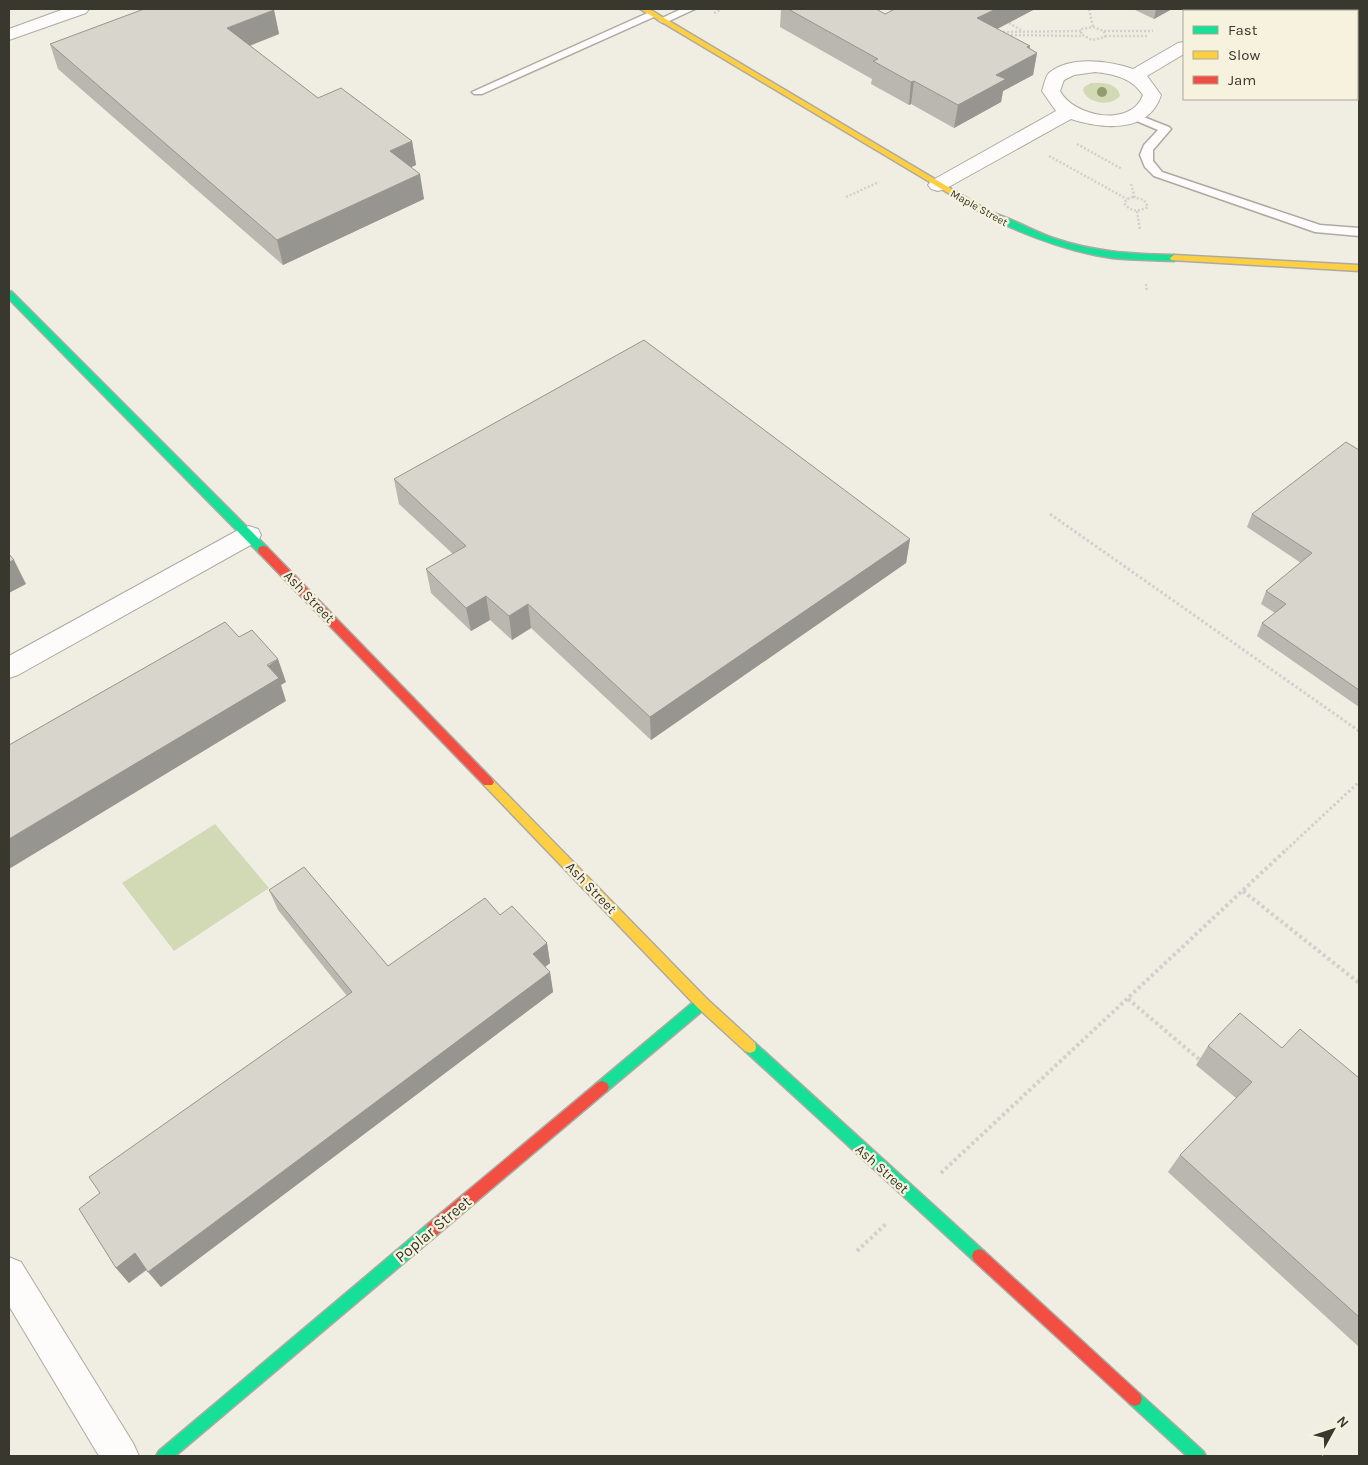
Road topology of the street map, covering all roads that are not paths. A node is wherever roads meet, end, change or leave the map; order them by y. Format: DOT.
graph roads {
  1 [pos="80,9"];
  2 [pos="690,9"];
  3 [pos="648,11"];
  4 [pos="663,20"];
  5 [pos="9,35"];
  6 [pos="1183,48"];
  7 [pos="1134,76"];
  8 [pos="478,92"];
  9 [pos="1069,112"];
  10 [pos="1136,116"];
  11 [pos="938,185"];
  12 [pos="1359,232"];
  13 [pos="1359,268"];
  14 [pos="9,294"];
  15 [pos="249,535"];
  16 [pos="9,668"];
  17 [pos="702,1003"];
  18 [pos="9,1274"];
  19 [pos="120,1456"];
  20 [pos="164,1456"];
  21 [pos="1198,1456"];
  1 -- 5 [label="street"];
  2 -- 4 [label="lane"];
  3 -- 4 [label="street, Maple Street"];
  3 -- 8 [label="lane"];
  4 -- 11 [label="street, Maple Street"];
  6 -- 7 [label="street"];
  7 -- 9 [label="street"];
  7 -- 10 [label="street"];
  9 -- 10 [label="street"];
  9 -- 11 [label="street"];
  10 -- 12 [label="lane"];
  11 -- 13 [label="street, Maple Street"];
  14 -- 15 [label="street, Ash Street"];
  15 -- 16 [label="street"];
  15 -- 17 [label="street, Ash Street"];
  17 -- 20 [label="street, Poplar Street"];
  17 -- 21 [label="street, Ash Street"];
  18 -- 19 [label="street"];
}
